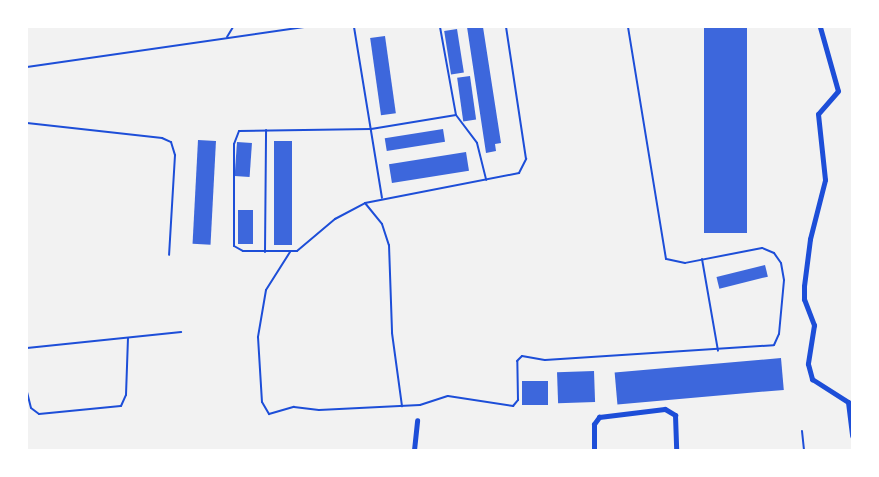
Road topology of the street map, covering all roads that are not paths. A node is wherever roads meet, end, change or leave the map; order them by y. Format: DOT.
graph roads {
  1 [pos="233,27"];
  2 [pos="304,27"];
  3 [pos="354,27"];
  4 [pos="440,27"];
  5 [pos="506,27"];
  6 [pos="628,27"];
  7 [pos="820,27"];
  8 [pos="226,38"];
  9 [pos="27,67"];
  10 [pos="456,115"];
  11 [pos="27,123"];
  12 [pos="371,129"];
  13 [pos="266,130"];
  14 [pos="486,180"];
  15 [pos="382,198"];
  16 [pos="365,203"];
  17 [pos="265,252"];
  18 [pos="290,252"];
  19 [pos="170,255"];
  20 [pos="702,259"];
  21 [pos="181,332"];
  22 [pos="128,338"];
  23 [pos="27,348"];
  24 [pos="718,351"];
  25 [pos="27,392"];
  26 [pos="402,406"];
  27 [pos="417,420"];
  28 [pos="802,431"];
  29 [pos="852,436"];
  30 [pos="414,450"];
  31 [pos="594,450"];
  32 [pos="676,450"];
  33 [pos="804,450"];
  1 -- 8 [label="lane"];
  2 -- 8 [label="lane"];
  3 -- 12 [label="lane"];
  4 -- 10 [label="lane"];
  5 -- 14 [label="lane"];
  6 -- 20 [label="lane"];
  7 -- 29 [label="street"];
  8 -- 9 [label="lane"];
  10 -- 12 [label="lane"];
  10 -- 14 [label="lane"];
  11 -- 19 [label="lane"];
  12 -- 13 [label="lane"];
  12 -- 15 [label="lane"];
  13 -- 17 [label="lane"];
  13 -- 17 [label="lane"];
  14 -- 15 [label="lane"];
  15 -- 16 [label="lane"];
  16 -- 18 [label="lane"];
  16 -- 26 [label="lane"];
  17 -- 18 [label="lane"];
  18 -- 26 [label="lane"];
  20 -- 24 [label="lane"];
  20 -- 24 [label="lane"];
  21 -- 22 [label="lane"];
  22 -- 23 [label="lane"];
  22 -- 25 [label="lane"];
  24 -- 26 [label="lane"];
  27 -- 30 [label="street"];
  28 -- 33 [label="lane"];
  31 -- 32 [label="street"];
}
